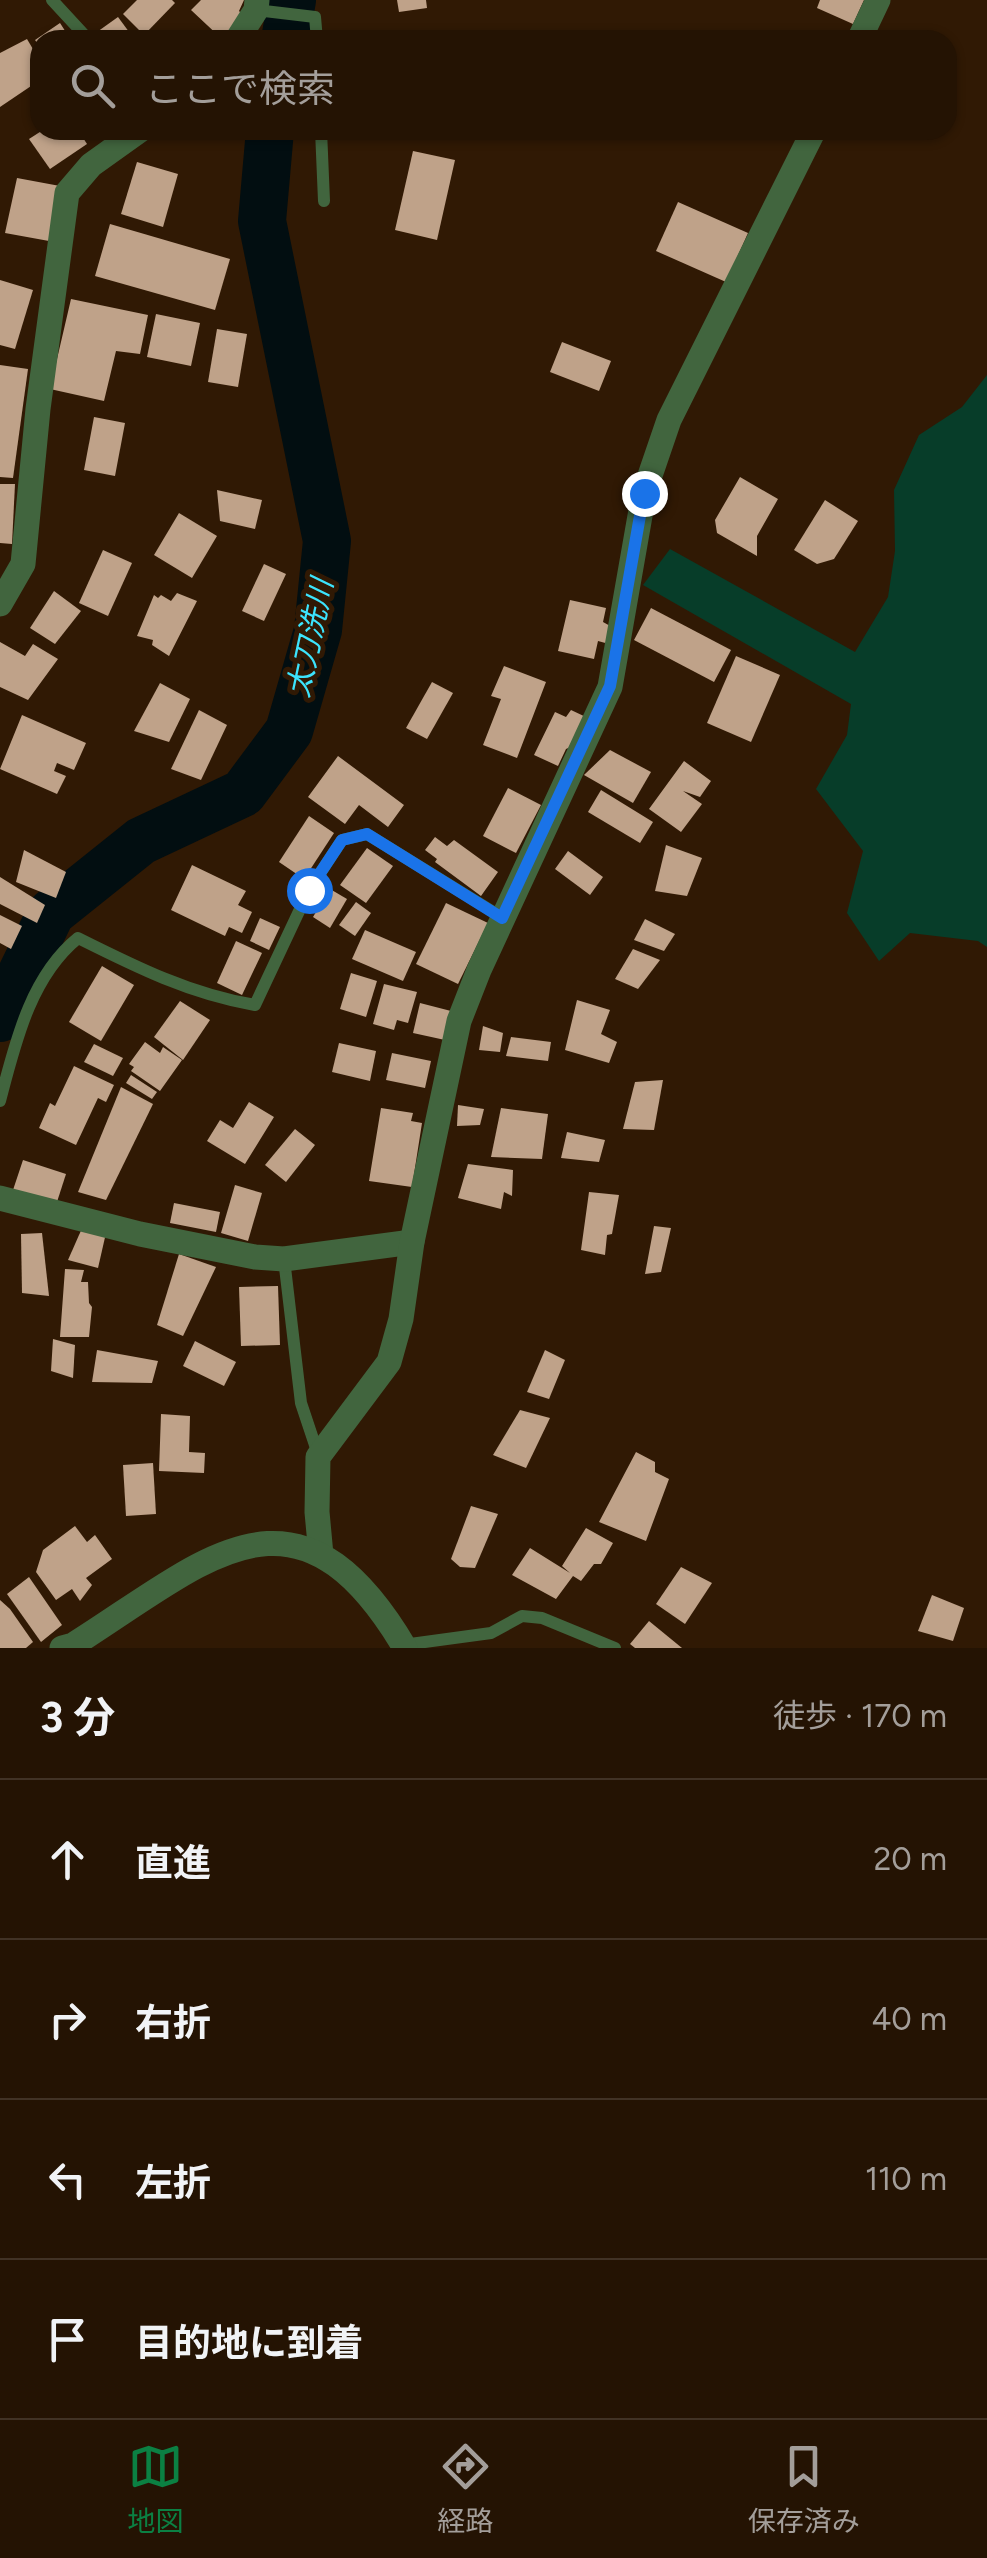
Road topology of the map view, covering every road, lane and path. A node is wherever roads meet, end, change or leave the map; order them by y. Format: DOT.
graph roads {
  1 [pos="52,0"];
  2 [pos="878,0"];
  3 [pos="256,5"];
  4 [pos="80,30"];
  5 [pos="242,30"];
  6 [pos="316,30"];
  7 [pos="863,30"];
  8 [pos="126,140"];
  9 [pos="321,140"];
  10 [pos="809,140"];
  11 [pos="324,201"];
  12 [pos="12,561"];
  13 [pos="0,604"];
  14 [pos="502,918"];
  15 [pos="0,1101"];
  16 [pos="0,1198"];
  17 [pos="412,1242"];
  18 [pos="284,1259"];
  19 [pos="318,1457"];
  20 [pos="320,1555"];
  21 [pos="404,1646"];
  22 [pos="62,1648"];
  23 [pos="615,1648"];
  1 -- 4 [label="lane"];
  2 -- 7 [label="street"];
  3 -- 5 [label="street"];
  3 -- 6 [label="lane"];
  8 -- 12 [label="street"];
  9 -- 11 [label="lane"];
  10 -- 14 [label="street"];
  12 -- 13 [label="street"];
  14 -- 15 [label="lane"];
  14 -- 17 [label="street"];
  16 -- 18 [label="street"];
  17 -- 18 [label="street"];
  17 -- 19 [label="street"];
  18 -- 19 [label="lane"];
  19 -- 20 [label="street"];
  20 -- 21 [label="street"];
  20 -- 22 [label="street"];
  21 -- 23 [label="lane"];
}
